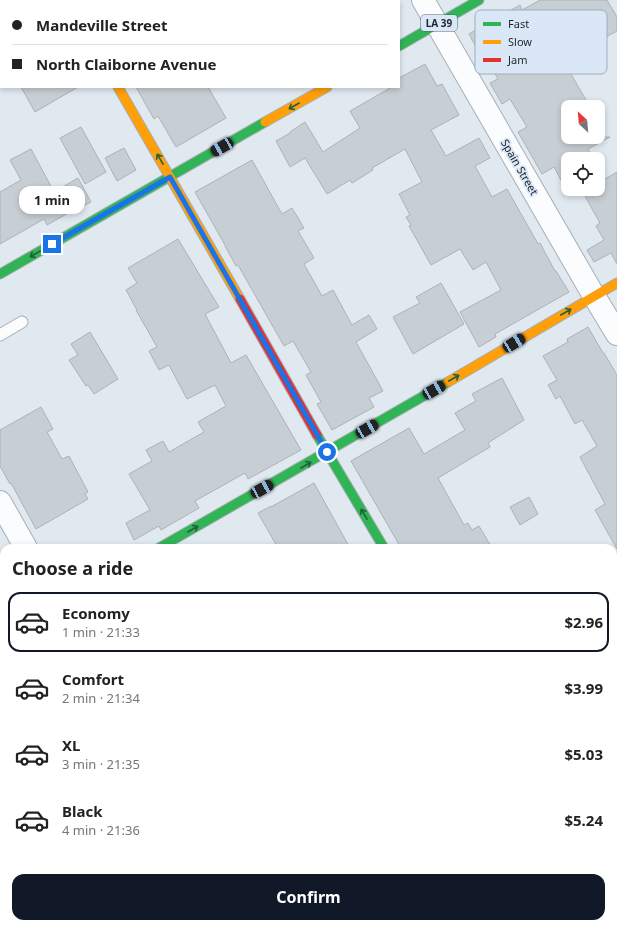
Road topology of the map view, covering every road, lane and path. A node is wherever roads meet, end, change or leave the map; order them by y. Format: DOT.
graph roads {
  1 [pos="423,0"];
  2 [pos="479,0"];
  3 [pos="437,24"];
  4 [pos="400,45"];
  5 [pos="119,88"];
  6 [pos="325,88"];
  7 [pos="170,177"];
  8 [pos="0,274"];
  9 [pos="617,283"];
  10 [pos="594,296"];
  11 [pos="22,322"];
  12 [pos="617,334"];
  13 [pos="0,335"];
  14 [pos="327,452"];
  15 [pos="0,502"];
  16 [pos="5,523"];
  17 [pos="23,544"];
  18 [pos="166,544"];
  19 [pos="382,544"];
  1 -- 3 [label="street, Spain Street"];
  2 -- 3 [label="main road, LA 39"];
  3 -- 4 [label="main road, LA 39"];
  3 -- 10 [label="street, Spain Street"];
  7 -- 5 [label="main road, one-way"];
  6 -- 7 [label="main road, one-way"];
  7 -- 8 [label="main road, one-way"];
  7 -- 14 [label="main road"];
  9 -- 10 [label="main road"];
  10 -- 12 [label="street, Spain Street"];
  14 -- 10 [label="main road, one-way"];
  11 -- 13 [label="lane"];
  18 -- 14 [label="main road, one-way"];
  19 -- 14 [label="main road, one-way"];
  15 -- 16 [label="street"];
  16 -- 17 [label="street"];
}
